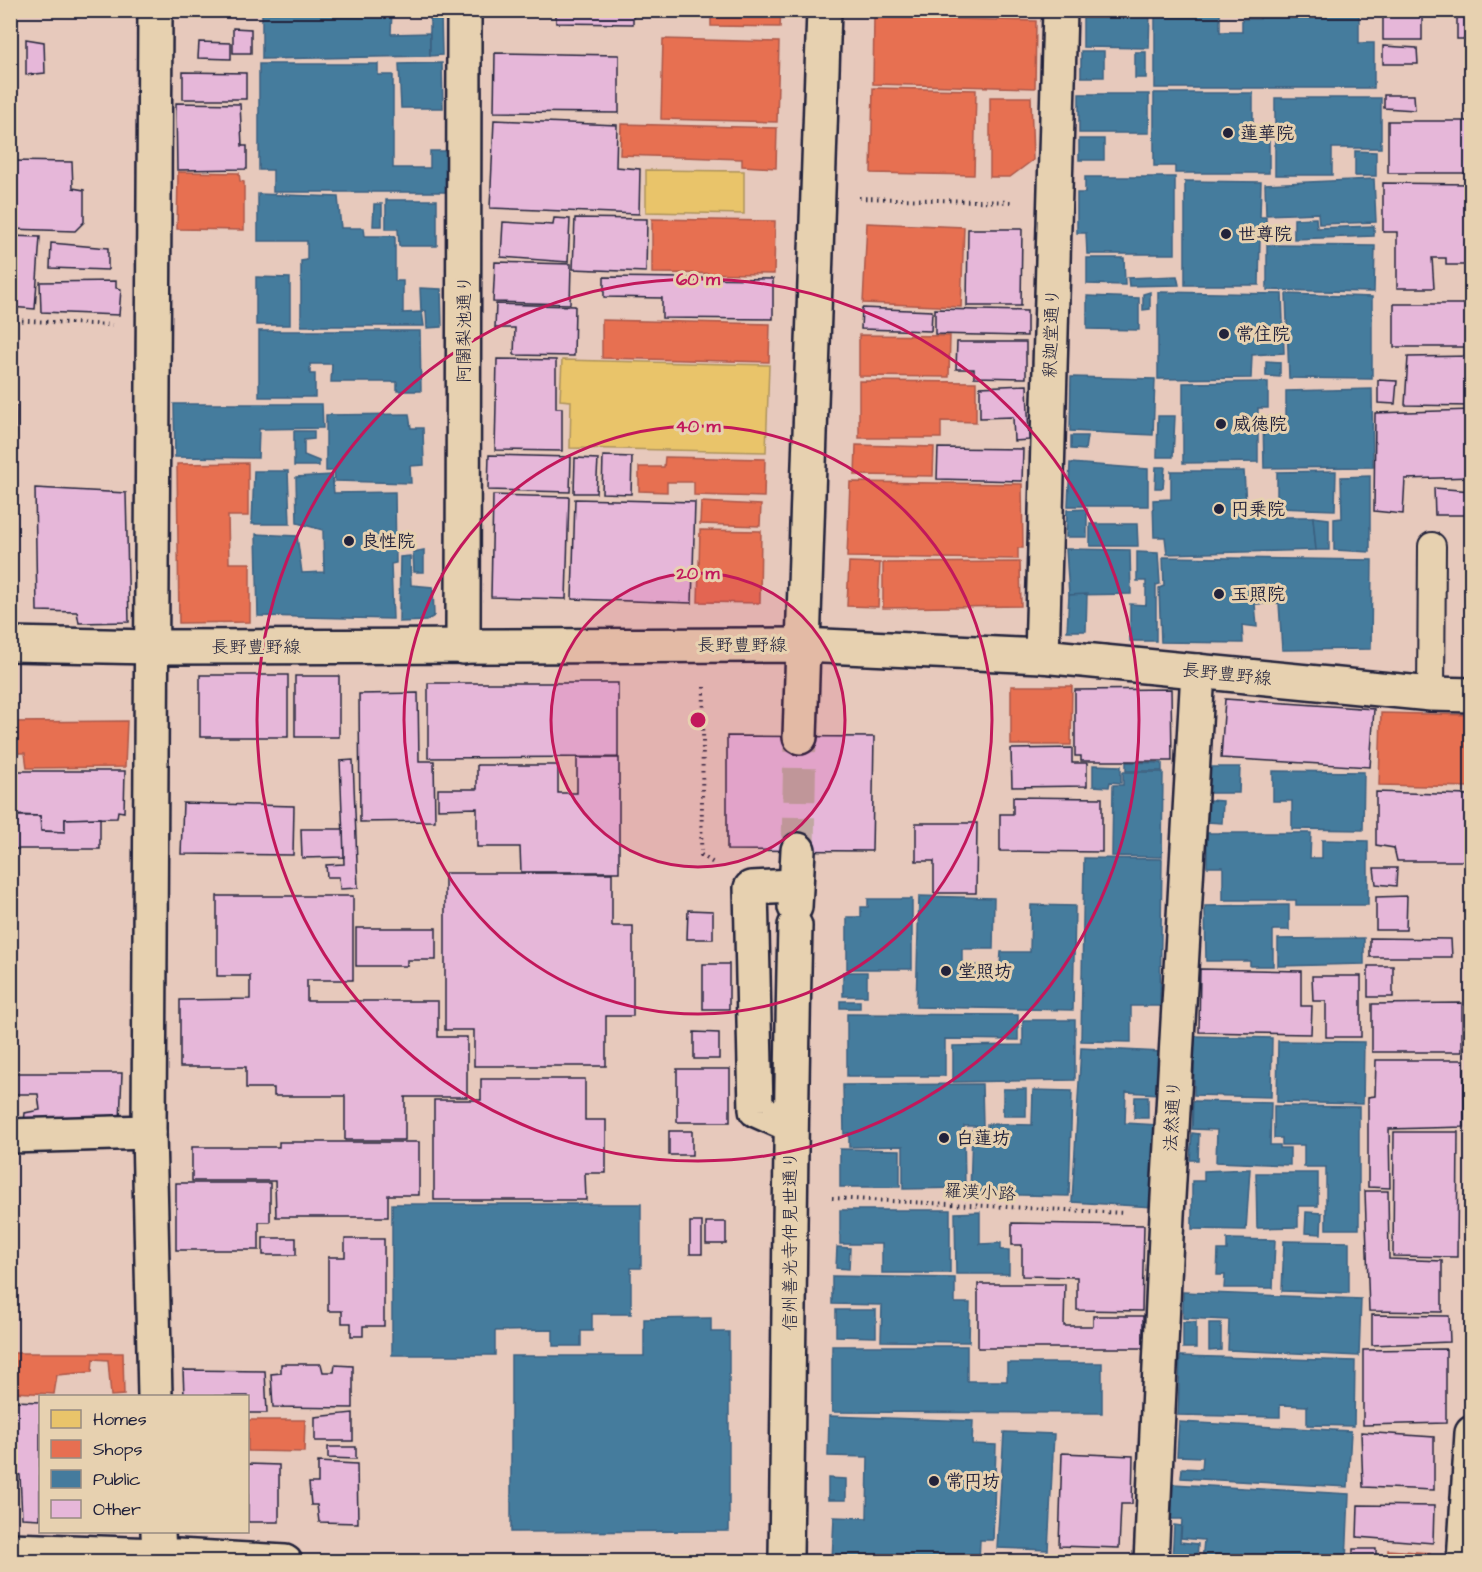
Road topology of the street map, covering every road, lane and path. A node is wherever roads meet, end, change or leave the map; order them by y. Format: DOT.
graph roads {
  1 [pos="155,10"];
  2 [pos="464,10"];
  3 [pos="824,10"];
  4 [pos="1060,10"];
  5 [pos="819,196"];
  6 [pos="1055,203"];
  7 [pos="10,320"];
  8 [pos="152,327"];
  9 [pos="1432,546"];
  10 [pos="10,644"];
  11 [pos="802,645"];
  12 [pos="706,646"];
  13 [pos="151,647"];
  14 [pos="463,647"];
  15 [pos="1042,656"];
  16 [pos="1198,671"];
  17 [pos="1431,694"];
  18 [pos="1472,695"];
  19 [pos="800,737"];
  20 [pos="798,850"];
  21 [pos="751,888"];
  22 [pos="795,907"];
  23 [pos="790,1125"];
  24 [pos="149,1132"];
  25 [pos="10,1136"];
  26 [pos="792,1197"];
  27 [pos="1167,1215"];
  28 [pos="155,1395"];
  29 [pos="1472,1433"];
  30 [pos="159,1549"];
  31 [pos="10,1550"];
  32 [pos="786,1556"];
  33 [pos="285,1562"];
  34 [pos="1151,1562"];
  35 [pos="1464,1562"];
  1 -- 8 [label="street"];
  2 -- 14 [label="street, 阿闍梨池通り"];
  3 -- 5 [label="street"];
  4 -- 6 [label="street, 釈迦堂通り"];
  5 -- 6 [label="path"];
  5 -- 11 [label="street"];
  6 -- 15 [label="street, 釈迦堂通り"];
  7 -- 8 [label="path"];
  8 -- 13 [label="street"];
  9 -- 17 [label="lane"];
  10 -- 13 [label="street, 長野豊野線"];
  11 -- 12 [label="street, 長野豊野線"];
  11 -- 15 [label="street, 長野豊野線"];
  11 -- 19 [label="street"];
  12 -- 14 [label="street, 長野豊野線"];
  12 -- 21 [label="path"];
  13 -- 14 [label="street, 長野豊野線"];
  13 -- 24 [label="street"];
  15 -- 16 [label="street, 長野豊野線"];
  16 -- 17 [label="street, 長野豊野線"];
  16 -- 27 [label="street, 法然通り"];
  17 -- 18 [label="street, 長野豊野線"];
  20 -- 22 [label="street, 信州善光寺仲見世通り"];
  21 -- 22 [label="street"];
  21 -- 23 [label="street"];
  22 -- 23 [label="street, 信州善光寺仲見世通り"];
  23 -- 26 [label="street, 信州善光寺仲見世通り"];
  24 -- 25 [label="street"];
  24 -- 28 [label="street"];
  26 -- 27 [label="path, 羅漢小路"];
  26 -- 32 [label="street, 信州善光寺仲見世通り"];
  27 -- 34 [label="street, 法然通り"];
  29 -- 35 [label="street"];
  30 -- 31 [label="street"];
  30 -- 33 [label="street"];
}
